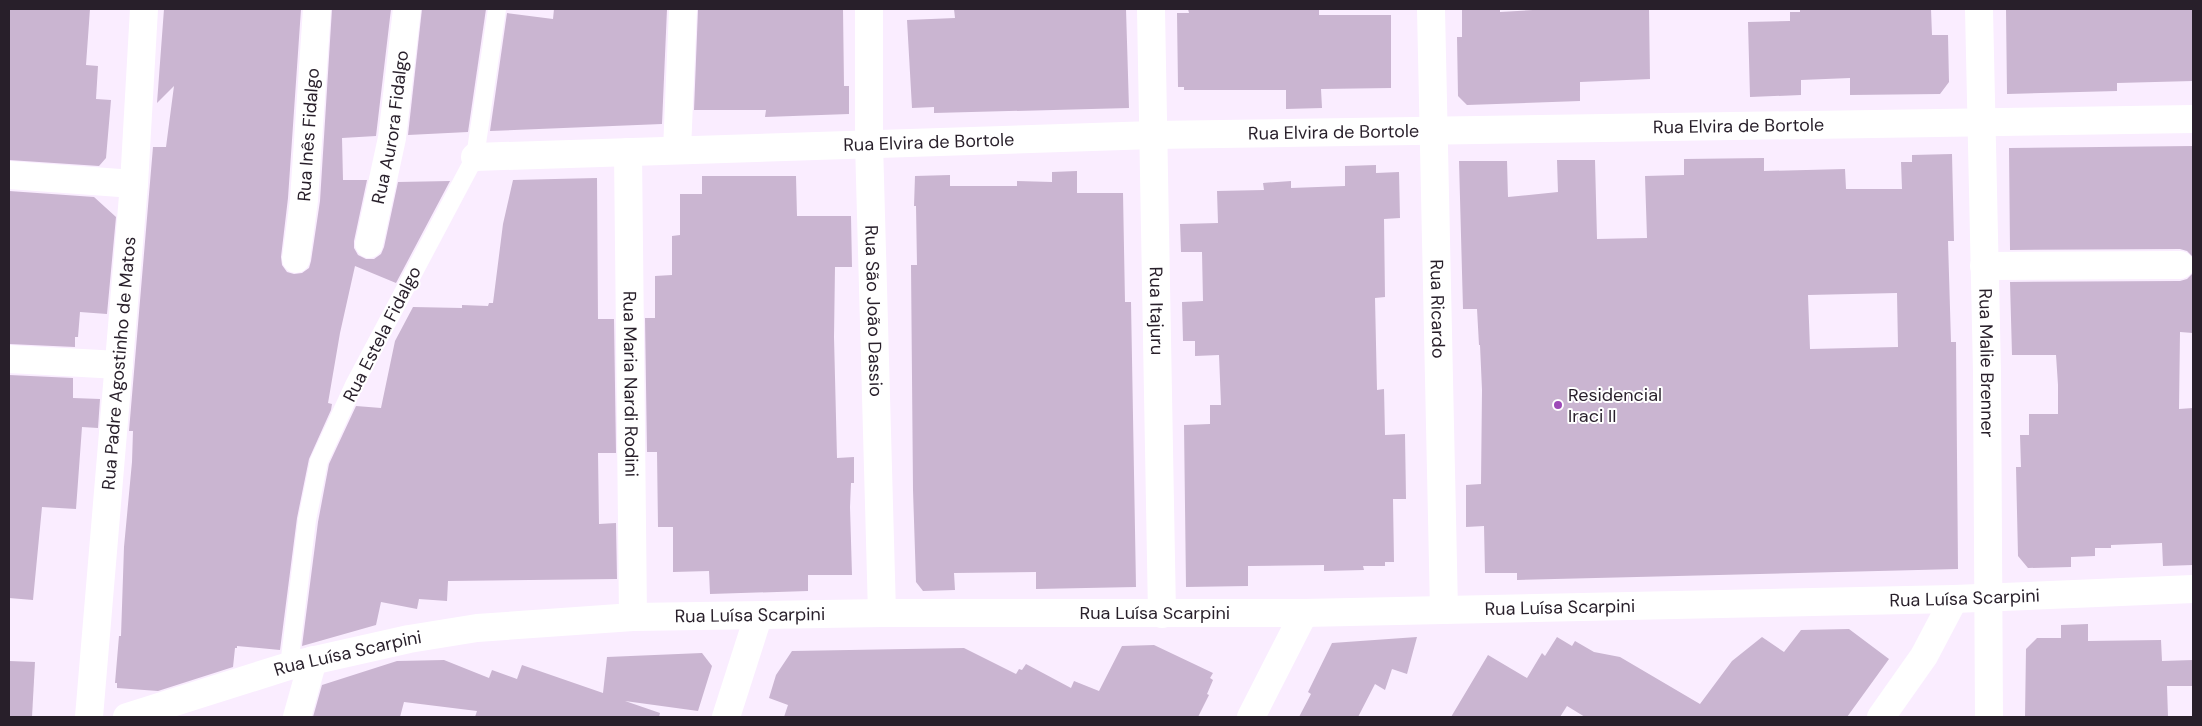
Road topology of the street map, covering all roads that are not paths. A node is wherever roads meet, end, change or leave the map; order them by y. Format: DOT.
graph roads {
  1 [pos="144,9"];
  2 [pos="317,9"];
  3 [pos="406,9"];
  4 [pos="497,9"];
  5 [pos="683,9"];
  6 [pos="868,9"];
  7 [pos="1151,9"];
  8 [pos="1431,9"];
  9 [pos="1978,9"];
  10 [pos="2193,119"];
  11 [pos="1980,122"];
  12 [pos="1434,132"];
  13 [pos="1154,135"];
  14 [pos="869,143"];
  15 [pos="677,150"];
  16 [pos="628,152"];
  17 [pos="475,157"];
  18 [pos="9,175"];
  19 [pos="134,184"];
  20 [pos="369,244"];
  21 [pos="296,260"];
  22 [pos="2180,265"];
  23 [pos="1984,266"];
  24 [pos="9,359"];
  25 [pos="119,365"];
  26 [pos="2193,589"];
  27 [pos="1988,597"];
  28 [pos="1954,599"];
  29 [pos="1444,610"];
  30 [pos="882,613"];
  31 [pos="1304,613"];
  32 [pos="1162,614"];
  33 [pos="758,616"];
  34 [pos="633,617"];
  35 [pos="301,663"];
  36 [pos="88,717"];
  37 [pos="127,717"];
  38 [pos="297,717"];
  39 [pos="726,717"];
  40 [pos="1251,717"];
  41 [pos="1881,717"];
  42 [pos="1989,717"];
  1 -- 19 [label="street, Rua Padre Agostinho de Matos"];
  2 -- 21 [label="street, Rua Inês Fidalgo"];
  3 -- 20 [label="street, Rua Aurora Fidalgo"];
  4 -- 17 [label="lane, Rua Estela Fidalgo"];
  5 -- 15 [label="street"];
  6 -- 14 [label="street, Rua São João Dassio"];
  7 -- 13 [label="street, Rua Itajuru"];
  8 -- 12 [label="street, Rua Ricardo"];
  9 -- 11 [label="street, Rua Malie Brenner"];
  10 -- 11 [label="street, Rua Elvira de Bortole"];
  11 -- 12 [label="street, Rua Elvira de Bortole"];
  11 -- 23 [label="street, Rua Malie Brenner"];
  12 -- 13 [label="street, Rua Elvira de Bortole"];
  12 -- 29 [label="street, Rua Ricardo"];
  13 -- 14 [label="street, Rua Elvira de Bortole"];
  13 -- 32 [label="street, Rua Itajuru"];
  14 -- 15 [label="street, Rua Elvira de Bortole"];
  14 -- 30 [label="street, Rua São João Dassio"];
  15 -- 16 [label="street, Rua Elvira de Bortole"];
  16 -- 17 [label="street, Rua Elvira de Bortole"];
  16 -- 34 [label="street, Rua Maria Nardi Rodini"];
  17 -- 35 [label="lane, Rua Estela Fidalgo"];
  18 -- 19 [label="street"];
  19 -- 25 [label="street, Rua Padre Agostinho de Matos"];
  22 -- 23 [label="street"];
  23 -- 27 [label="street, Rua Malie Brenner"];
  24 -- 25 [label="street"];
  25 -- 36 [label="street, Rua Padre Agostinho de Matos"];
  26 -- 27 [label="street, Rua Luísa Scarpini"];
  27 -- 28 [label="street, Rua Luísa Scarpini"];
  27 -- 42 [label="street, Rua Malie Brenner"];
  28 -- 29 [label="street, Rua Luísa Scarpini"];
  28 -- 41 [label="street"];
  29 -- 31 [label="street, Rua Luísa Scarpini"];
  30 -- 32 [label="street, Rua Luísa Scarpini"];
  30 -- 33 [label="street, Rua Luísa Scarpini"];
  31 -- 32 [label="street, Rua Luísa Scarpini"];
  31 -- 40 [label="street"];
  33 -- 34 [label="street, Rua Luísa Scarpini"];
  33 -- 39 [label="street"];
  34 -- 35 [label="street, Rua Luísa Scarpini"];
  35 -- 37 [label="street, Rua Luísa Scarpini"];
  35 -- 38 [label="street"];
}
